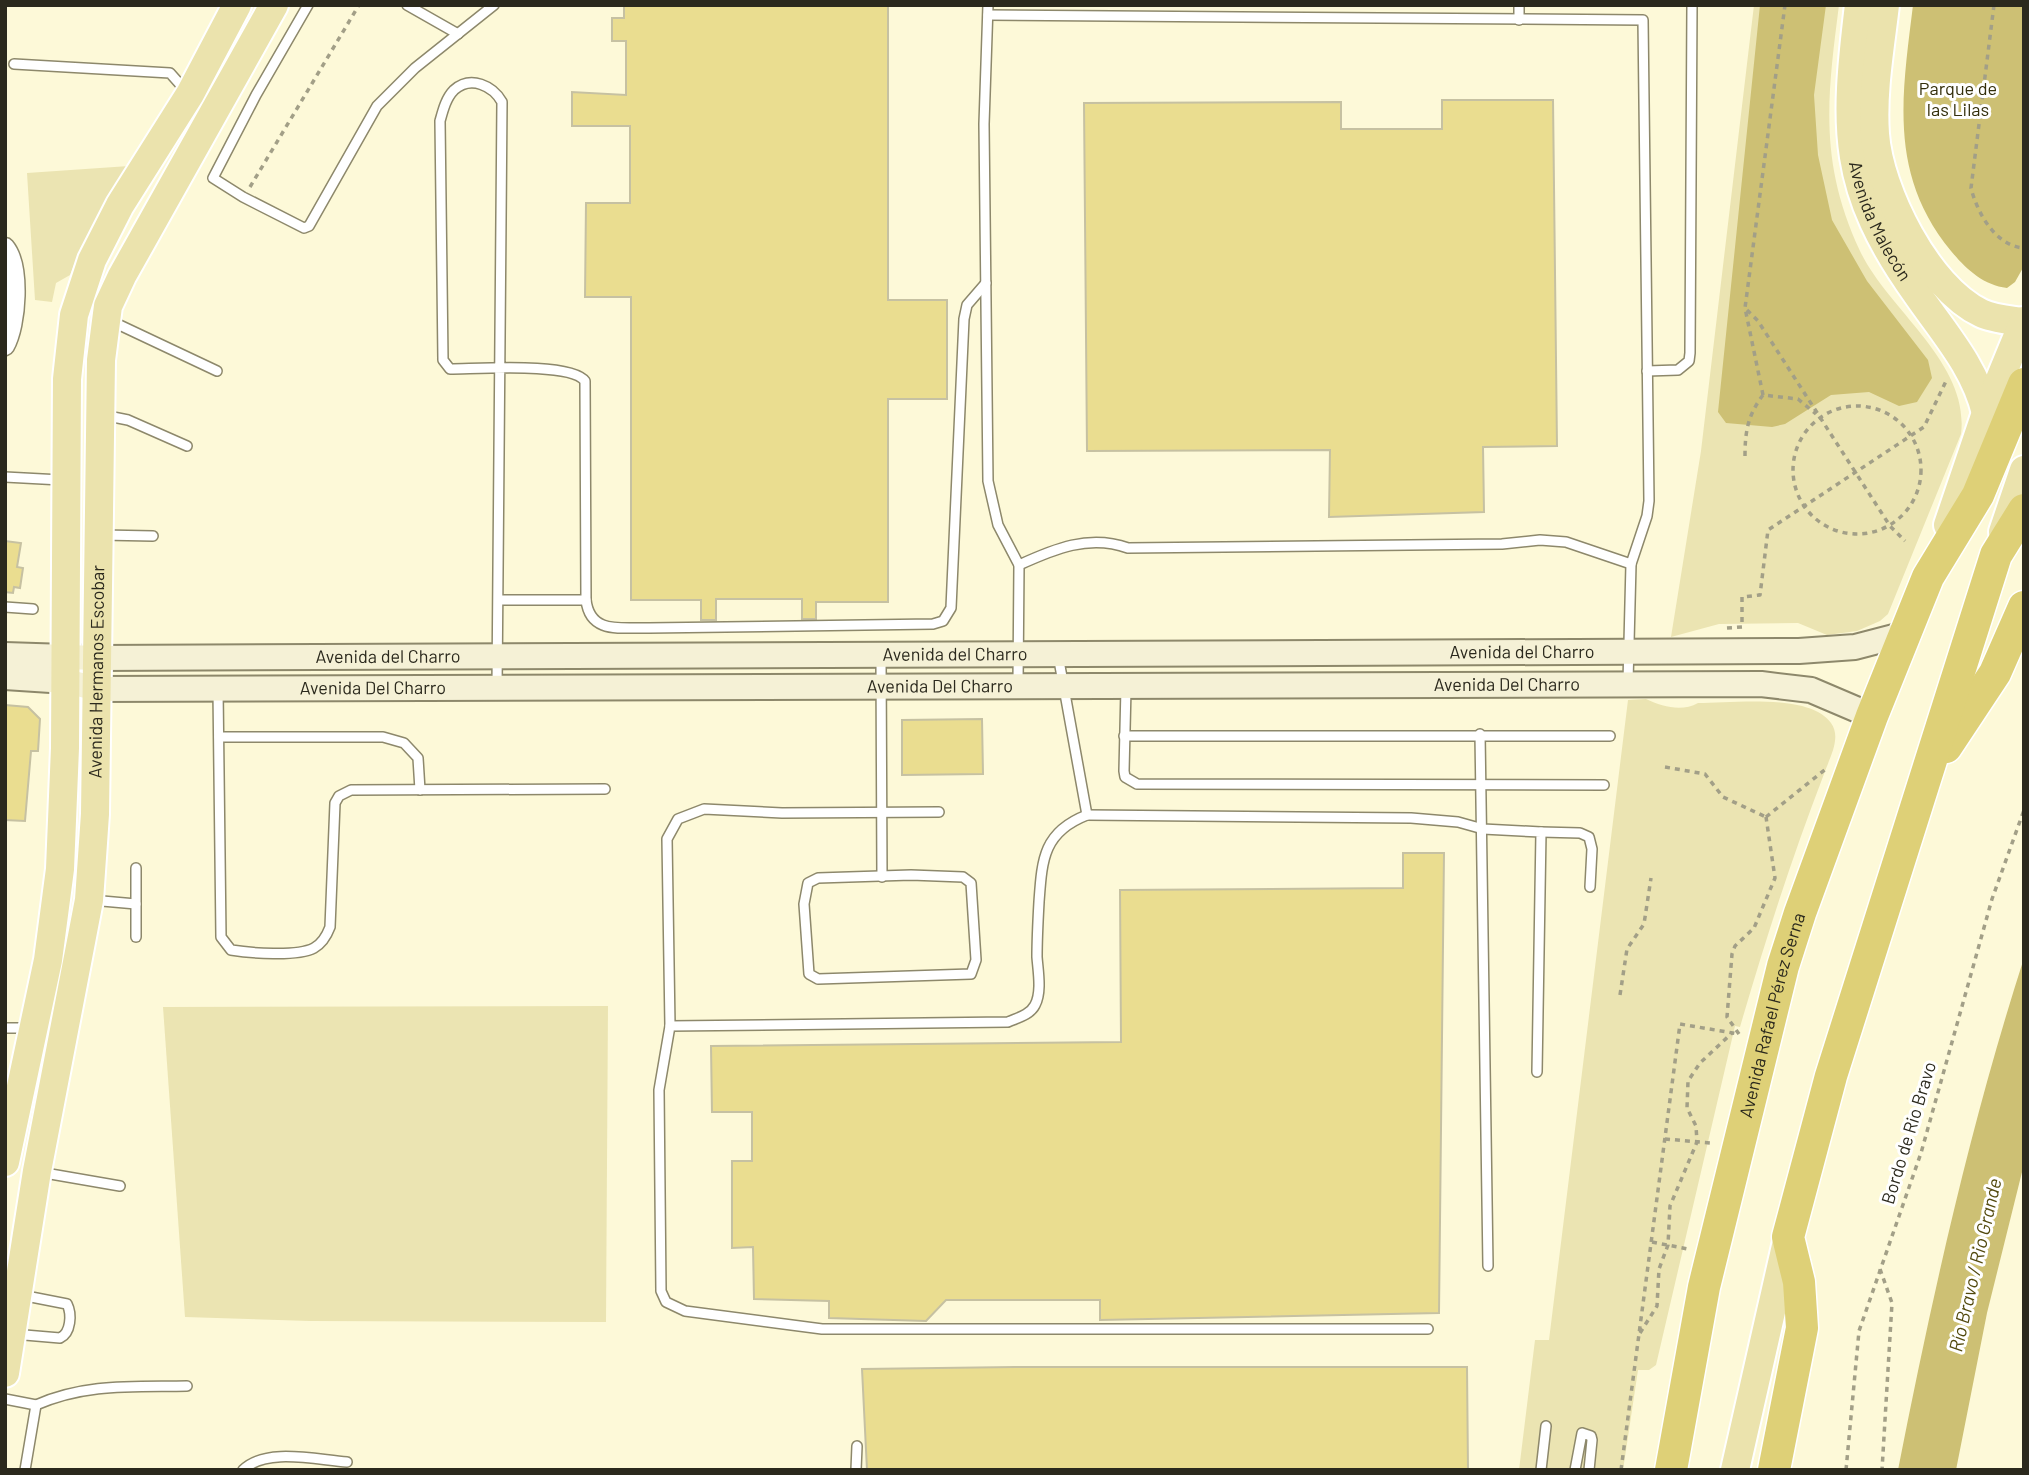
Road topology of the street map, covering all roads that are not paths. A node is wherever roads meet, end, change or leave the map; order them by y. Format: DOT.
graph roads {
  1 [pos="237,5"];
  2 [pos="274,5"];
  3 [pos="308,5"];
  4 [pos="407,5"];
  5 [pos="494,5"];
  6 [pos="1519,5"];
  7 [pos="1692,5"];
  8 [pos="1859,5"];
  9 [pos="1885,5"];
  10 [pos="988,10"];
  11 [pos="1205,10"];
  12 [pos="1519,20"];
  13 [pos="458,34"];
  14 [pos="14,64"];
  15 [pos="190,94"];
  16 [pos="5,247"];
  17 [pos="986,283"];
  18 [pos="106,319"];
  19 [pos="2023,322"];
  20 [pos="5,346"];
  21 [pos="501,370"];
  22 [pos="217,371"];
  23 [pos="1647,371"];
  24 [pos="2024,384"];
  25 [pos="1986,413"];
  26 [pos="98,414"];
  27 [pos="187,446"];
  28 [pos="2024,470"];
  29 [pos="5,477"];
  30 [pos="67,481"];
  31 [pos="2024,510"];
  32 [pos="66,535"];
  33 [pos="97,535"];
  34 [pos="153,536"];
  35 [pos="1996,555"];
  36 [pos="1631,564"];
  37 [pos="1019,565"];
  38 [pos="1928,577"];
  39 [pos="499,600"];
  40 [pos="586,600"];
  41 [pos="5,607"];
  42 [pos="2024,607"];
  43 [pos="33,609"];
  44 [pos="1905,634"];
  45 [pos="1628,651"];
  46 [pos="1018,653"];
  47 [pos="1058,653"];
  48 [pos="881,654"];
  49 [pos="5,655"];
  50 [pos="497,656"];
  51 [pos="217,657"];
  52 [pos="97,658"];
  53 [pos="65,669"];
  54 [pos="5,677"];
  55 [pos="1628,684"];
  56 [pos="1126,686"];
  57 [pos="880,687"];
  58 [pos="1018,687"];
  59 [pos="1063,687"];
  60 [pos="218,688"];
  61 [pos="497,688"];
  62 [pos="97,689"];
  63 [pos="1872,716"];
  64 [pos="1480,734"];
  65 [pos="1124,736"];
  66 [pos="1610,736"];
  67 [pos="219,737"];
  68 [pos="1926,777"];
  69 [pos="1480,784"];
  70 [pos="1604,785"];
  71 [pos="605,789"];
  72 [pos="420,790"];
  73 [pos="939,812"];
  74 [pos="883,813"];
  75 [pos="1087,815"];
  76 [pos="1483,829"];
  77 [pos="1541,832"];
  78 [pos="136,868"];
  79 [pos="883,877"];
  80 [pos="1590,887"];
  81 [pos="89,900"];
  82 [pos="136,904"];
  83 [pos="135,937"];
  84 [pos="670,1026"];
  85 [pos="5,1028"];
  86 [pos="34,1028"];
  87 [pos="65,1032"];
  88 [pos="1537,1072"];
  89 [pos="5,1162"];
  90 [pos="37,1171"];
  91 [pos="120,1186"];
  92 [pos="1788,1237"];
  93 [pos="1488,1266"];
  94 [pos="16,1294"];
  95 [pos="1428,1329"];
  96 [pos="10,1333"];
  97 [pos="5,1373"];
  98 [pos="187,1386"];
  99 [pos="5,1399"];
  100 [pos="36,1405"];
  101 [pos="1546,1426"];
  102 [pos="857,1446"];
  103 [pos="347,1462"];
  104 [pos="25,1470"];
  105 [pos="243,1470"];
  106 [pos="856,1470"];
  107 [pos="1541,1470"];
  108 [pos="1575,1470"];
  109 [pos="1589,1470"];
  110 [pos="1671,1470"];
  111 [pos="1735,1470"];
  112 [pos="1774,1470"];
  1 -- 15 [label="main road, Avenida Hermanos Escobar"];
  2 -- 18 [label="main road, Avenida Hermanos Escobar"];
  3 -- 13 [label="lane"];
  4 -- 13 [label="lane"];
  5 -- 13 [label="lane"];
  6 -- 12 [label="lane"];
  7 -- 23 [label="lane"];
  8 -- 25 [label="main road, Avenida Malecón"];
  9 -- 19 [label="main road, Avenida Malecón"];
  10 -- 11 [label="lane"];
  10 -- 17 [label="lane"];
  11 -- 12 [label="lane"];
  12 -- 23 [label="lane"];
  14 -- 15 [label="lane"];
  15 -- 30 [label="main road, Avenida Hermanos Escobar"];
  16 -- 20 [label="street"];
  17 -- 37 [label="lane"];
  17 -- 40 [label="lane"];
  18 -- 22 [label="lane"];
  18 -- 26 [label="main road, Avenida Hermanos Escobar"];
  19 -- 25 [label="main road"];
  21 -- 21 [label="lane"];
  21 -- 39 [label="lane"];
  21 -- 40 [label="lane"];
  23 -- 36 [label="lane"];
  24 -- 38 [label="highway, Avenida Rafael Pérez Serna"];
  25 -- 38 [label="main road"];
  26 -- 27 [label="lane"];
  26 -- 33 [label="main road, Avenida Hermanos Escobar"];
  28 -- 35 [label="main road"];
  29 -- 30 [label="lane"];
  30 -- 32 [label="main road, Avenida Hermanos Escobar"];
  31 -- 35 [label="highway"];
  32 -- 33 [label="main road"];
  32 -- 53 [label="main road, Avenida Hermanos Escobar"];
  33 -- 34 [label="lane"];
  33 -- 52 [label="main road, Avenida Hermanos Escobar"];
  35 -- 68 [label="highway"];
  36 -- 37 [label="lane"];
  36 -- 45 [label="lane"];
  37 -- 46 [label="lane"];
  38 -- 44 [label="highway, Avenida Rafael Pérez Serna"];
  39 -- 40 [label="lane"];
  39 -- 50 [label="lane"];
  41 -- 43 [label="lane"];
  42 -- 68 [label="highway"];
  44 -- 45 [label="street, Avenida del Charro"];
  44 -- 63 [label="highway, Avenida Rafael Pérez Serna"];
  45 -- 47 [label="street, Avenida del Charro"];
  45 -- 55 [label="lane"];
  46 -- 47 [label="street, Avenida del Charro"];
  46 -- 48 [label="street, Avenida del Charro"];
  46 -- 58 [label="lane"];
  47 -- 59 [label="lane"];
  48 -- 50 [label="street, Avenida del Charro"];
  48 -- 57 [label="lane"];
  49 -- 53 [label="street, Avenida del Charro"];
  50 -- 51 [label="street, Avenida del Charro"];
  50 -- 61 [label="lane"];
  51 -- 52 [label="street, Avenida del Charro"];
  51 -- 60 [label="street"];
  52 -- 53 [label="street, Avenida del Charro"];
  52 -- 62 [label="main road, Avenida Hermanos Escobar"];
  53 -- 54 [label="street, Avenida Del Charro"];
  53 -- 62 [label="street, Avenida Del Charro"];
  53 -- 86 [label="main road, Avenida Hermanos Escobar"];
  55 -- 56 [label="street, Avenida Del Charro"];
  55 -- 63 [label="street, Avenida Del Charro"];
  56 -- 59 [label="street, Avenida Del Charro"];
  56 -- 65 [label="lane"];
  57 -- 58 [label="street, Avenida Del Charro"];
  57 -- 61 [label="street, Avenida Del Charro"];
  57 -- 74 [label="lane"];
  58 -- 59 [label="street, Avenida Del Charro"];
  59 -- 75 [label="lane"];
  60 -- 61 [label="street, Avenida Del Charro"];
  60 -- 62 [label="street, Avenida Del Charro"];
  60 -- 67 [label="lane"];
  62 -- 81 [label="main road, Avenida Hermanos Escobar"];
  63 -- 110 [label="highway, Avenida Rafael Pérez Serna"];
  64 -- 65 [label="lane"];
  64 -- 66 [label="lane"];
  64 -- 69 [label="lane"];
  65 -- 69 [label="lane"];
  67 -- 72 [label="lane"];
  67 -- 72 [label="lane"];
  68 -- 92 [label="highway"];
  69 -- 70 [label="lane"];
  69 -- 76 [label="lane"];
  71 -- 72 [label="lane"];
  73 -- 74 [label="lane"];
  74 -- 79 [label="lane"];
  74 -- 84 [label="lane"];
  75 -- 76 [label="lane"];
  75 -- 84 [label="lane"];
  76 -- 77 [label="lane"];
  76 -- 93 [label="lane"];
  77 -- 80 [label="lane"];
  77 -- 88 [label="lane"];
  78 -- 82 [label="lane"];
  79 -- 79 [label="lane"];
  81 -- 82 [label="lane"];
  81 -- 87 [label="main road, Avenida Hermanos Escobar"];
  82 -- 83 [label="lane"];
  84 -- 95 [label="lane"];
  85 -- 86 [label="lane"];
  86 -- 87 [label="main road"];
  86 -- 89 [label="main road, Avenida Hermanos Escobar"];
  87 -- 90 [label="main road, Avenida Hermanos Escobar"];
  90 -- 91 [label="lane"];
  90 -- 94 [label="main road, Avenida Hermanos Escobar"];
  92 -- 111 [label="main road"];
  92 -- 112 [label="highway"];
  94 -- 96 [label="main road, Avenida Hermanos Escobar"];
  94 -- 96 [label="lane"];
  96 -- 97 [label="main road, Avenida Hermanos Escobar"];
  98 -- 100 [label="lane"];
  99 -- 100 [label="lane"];
  100 -- 104 [label="lane"];
  101 -- 107 [label="lane"];
  102 -- 106 [label="lane"];
  103 -- 105 [label="lane"];
  108 -- 109 [label="lane"];
}
